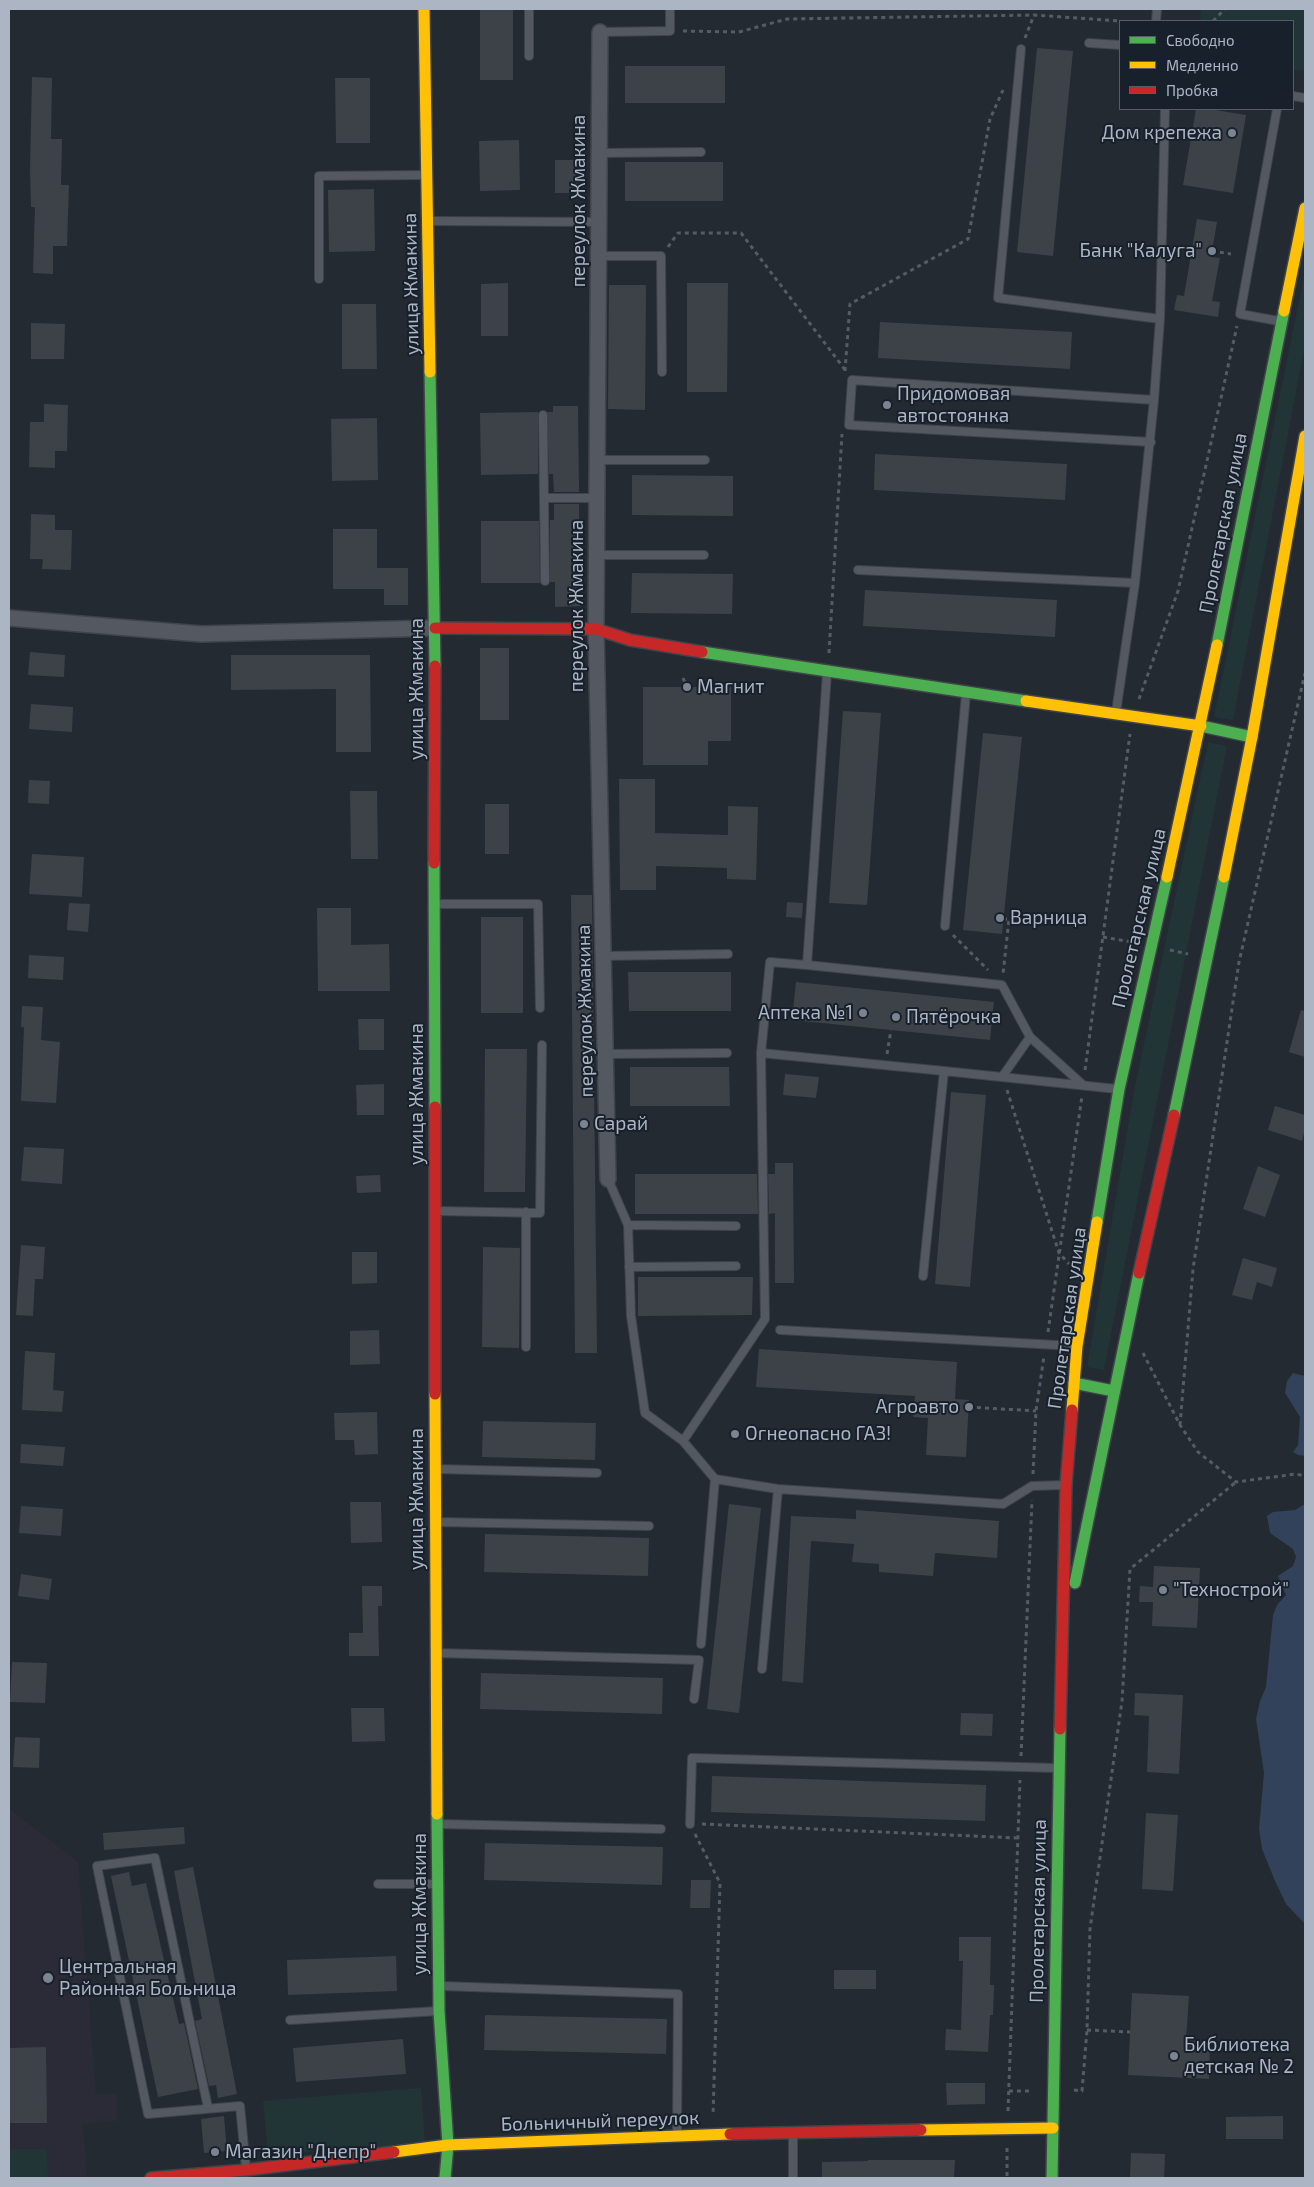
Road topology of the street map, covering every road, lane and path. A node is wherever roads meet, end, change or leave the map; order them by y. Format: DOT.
graph roads {
  1 [pos="424,9"];
  2 [pos="529,9"];
  3 [pos="670,9"];
  4 [pos="1225,9"];
  5 [pos="1034,15"];
  6 [pos="1215,20"];
  7 [pos="1119,21"];
  8 [pos="670,31"];
  9 [pos="600,32"];
  10 [pos="1089,43"];
  11 [pos="1119,45"];
  12 [pos="1022,49"];
  13 [pos="529,56"];
  14 [pos="1006,84"];
  15 [pos="1165,110"];
  16 [pos="1277,110"];
  17 [pos="701,152"];
  18 [pos="599,153"];
  19 [pos="426,175"];
  20 [pos="1305,208"];
  21 [pos="427,221"];
  22 [pos="598,222"];
  23 [pos="1212,251"];
  24 [pos="1230,254"];
  25 [pos="598,256"];
  26 [pos="661,256"];
  27 [pos="319,279"];
  28 [pos="1240,314"];
  29 [pos="1160,319"];
  30 [pos="1281,322"];
  31 [pos="846,371"];
  32 [pos="662,372"];
  33 [pos="849,380"];
  34 [pos="1154,400"];
  35 [pos="543,415"];
  36 [pos="842,429"];
  37 [pos="1305,436"];
  38 [pos="1151,442"];
  39 [pos="597,460"];
  40 [pos="705,460"];
  41 [pos="544,498"];
  42 [pos="597,498"];
  43 [pos="596,554"];
  44 [pos="704,555"];
  45 [pos="858,570"];
  46 [pos="545,581"];
  47 [pos="1135,583"];
  48 [pos="9,618"];
  49 [pos="435,628"];
  50 [pos="596,629"];
  51 [pos="827,672"];
  52 [pos="1305,672"];
  53 [pos="683,678"];
  54 [pos="687,687"];
  55 [pos="967,693"];
  56 [pos="1116,714"];
  57 [pos="1132,716"];
  58 [pos="1201,726"];
  59 [pos="1252,737"];
  60 [pos="434,904"];
  61 [pos="1003,918"];
  62 [pos="945,926"];
  63 [pos="728,954"];
  64 [pos="604,956"];
  65 [pos="807,965"];
  66 [pos="1002,985"];
  67 [pos="540,1008"];
  68 [pos="891,1030"];
  69 [pos="1030,1037"];
  70 [pos="542,1045"];
  71 [pos="727,1052"];
  72 [pos="761,1053"];
  73 [pos="606,1054"];
  74 [pos="884,1065"];
  75 [pos="944,1071"];
  76 [pos="1002,1077"];
  77 [pos="1083,1085"];
  78 [pos="1119,1089"];
  79 [pos="608,1179"];
  80 [pos="436,1211"];
  81 [pos="526,1212"];
  82 [pos="628,1225"];
  83 [pos="736,1226"];
  84 [pos="736,1266"];
  85 [pos="629,1267"];
  86 [pos="924,1276"];
  87 [pos="780,1330"];
  88 [pos="1046,1344"];
  89 [pos="1077,1346"];
  90 [pos="526,1347"];
  91 [pos="1074,1383"];
  92 [pos="1114,1391"];
  93 [pos="968,1407"];
  94 [pos="1180,1425"];
  95 [pos="684,1441"];
  96 [pos="434,1469"];
  97 [pos="597,1473"];
  98 [pos="715,1479"];
  99 [pos="1236,1482"];
  100 [pos="1066,1485"];
  101 [pos="778,1489"];
  102 [pos="434,1522"];
  103 [pos="649,1526"];
  104 [pos="701,1644"];
  105 [pos="1063,1644"];
  106 [pos="436,1653"];
  107 [pos="762,1669"];
  108 [pos="694,1699"];
  109 [pos="1058,1768"];
  110 [pos="437,1824"];
  111 [pos="690,1824"];
  112 [pos="661,1829"];
  113 [pos="1018,1838"];
  114 [pos="378,1884"];
  115 [pos="438,1884"];
  116 [pos="438,1986"];
  117 [pos="439,2011"];
  118 [pos="290,2020"];
  119 [pos="1130,2032"];
  120 [pos="208,2108"];
  121 [pos="1053,2128"];
  122 [pos="793,2133"];
  123 [pos="713,2134"];
  124 [pos="677,2135"];
  125 [pos="1007,2143"];
  126 [pos="448,2145"];
  127 [pos="246,2170"];
  128 [pos="151,2178"];
  129 [pos="445,2178"];
  130 [pos="792,2178"];
  131 [pos="1007,2178"];
  132 [pos="1052,2178"];
  1 -- 19 [label="street, улица Жмакина"];
  2 -- 13 [label="lane"];
  3 -- 8 [label="lane"];
  4 -- 6 [label="path"];
  5 -- 7 [label="path"];
  5 -- 8 [label="path"];
  5 -- 12 [label="path"];
  8 -- 9 [label="lane"];
  9 -- 18 [label="street, переулок Жмакина"];
  10 -- 11 [label="lane"];
  12 -- 29 [label="lane"];
  14 -- 31 [label="path"];
  15 -- 29 [label="lane"];
  16 -- 28 [label="lane"];
  17 -- 18 [label="lane"];
  18 -- 22 [label="street, переулок Жмакина"];
  19 -- 21 [label="street, улица Жмакина"];
  19 -- 27 [label="lane"];
  20 -- 30 [label="street, Пролетарская улица"];
  21 -- 22 [label="lane"];
  21 -- 49 [label="street, улица Жмакина"];
  22 -- 25 [label="street, переулок Жмакина"];
  23 -- 24 [label="path"];
  25 -- 26 [label="lane"];
  25 -- 39 [label="street, переулок Жмакина"];
  26 -- 31 [label="path"];
  26 -- 32 [label="lane"];
  28 -- 30 [label="lane"];
  28 -- 57 [label="path"];
  29 -- 34 [label="lane"];
  30 -- 58 [label="street, Пролетарская улица"];
  31 -- 33 [label="path"];
  31 -- 33 [label="path"];
  33 -- 34 [label="lane"];
  33 -- 38 [label="lane"];
  34 -- 38 [label="lane"];
  35 -- 41 [label="lane"];
  36 -- 51 [label="path"];
  37 -- 59 [label="street, Пролетарская улица"];
  38 -- 47 [label="lane"];
  39 -- 40 [label="lane"];
  39 -- 42 [label="street, переулок Жмакина"];
  41 -- 42 [label="lane"];
  41 -- 46 [label="lane"];
  42 -- 43 [label="street, переулок Жмакина"];
  43 -- 44 [label="lane"];
  43 -- 50 [label="street, переулок Жмакина"];
  45 -- 47 [label="lane"];
  47 -- 56 [label="lane"];
  48 -- 49 [label="street"];
  49 -- 50 [label="street"];
  49 -- 60 [label="street, улица Жмакина"];
  50 -- 51 [label="street"];
  50 -- 64 [label="street, переулок Жмакина"];
  51 -- 55 [label="street"];
  51 -- 65 [label="lane"];
  52 -- 94 [label="path"];
  53 -- 54 [label="path"];
  55 -- 56 [label="street"];
  55 -- 62 [label="lane"];
  56 -- 57 [label="street"];
  57 -- 58 [label="street"];
  57 -- 77 [label="path"];
  58 -- 59 [label="street"];
  58 -- 78 [label="street, Пролетарская улица"];
  59 -- 92 [label="street, Пролетарская улица"];
  60 -- 67 [label="lane"];
  60 -- 80 [label="street, улица Жмакина"];
  61 -- 66 [label="path"];
  62 -- 66 [label="path"];
  63 -- 64 [label="lane"];
  64 -- 73 [label="street, переулок Жмакина"];
  65 -- 66 [label="lane"];
  65 -- 72 [label="lane"];
  66 -- 69 [label="lane"];
  68 -- 74 [label="path"];
  69 -- 76 [label="lane"];
  69 -- 77 [label="lane"];
  70 -- 81 [label="lane"];
  71 -- 73 [label="lane"];
  72 -- 74 [label="lane"];
  72 -- 95 [label="lane"];
  73 -- 79 [label="street, переулок Жмакина"];
  74 -- 75 [label="lane"];
  75 -- 76 [label="lane"];
  75 -- 86 [label="lane"];
  76 -- 77 [label="lane"];
  77 -- 78 [label="lane"];
  77 -- 88 [label="path"];
  78 -- 89 [label="street, Пролетарская улица"];
  79 -- 82 [label="lane"];
  80 -- 81 [label="lane"];
  80 -- 96 [label="street, улица Жмакина"];
  81 -- 90 [label="lane"];
  82 -- 83 [label="lane"];
  82 -- 85 [label="lane"];
  84 -- 85 [label="lane"];
  85 -- 95 [label="lane"];
  87 -- 88 [label="lane"];
  88 -- 89 [label="lane"];
  88 -- 93 [label="path"];
  89 -- 91 [label="street, Пролетарская улица"];
  91 -- 92 [label="street"];
  91 -- 100 [label="street, Пролетарская улица"];
  92 -- 105 [label="street, Пролетарская улица"];
  95 -- 98 [label="lane"];
  96 -- 97 [label="lane"];
  96 -- 102 [label="street, улица Жмакина"];
  98 -- 101 [label="lane"];
  98 -- 104 [label="lane"];
  99 -- 119 [label="path"];
  100 -- 101 [label="lane"];
  100 -- 105 [label="street, Пролетарская улица"];
  101 -- 107 [label="lane"];
  102 -- 103 [label="lane"];
  102 -- 106 [label="street, улица Жмакина"];
  105 -- 109 [label="street, Пролетарская улица"];
  106 -- 108 [label="lane"];
  106 -- 110 [label="street, улица Жмакина"];
  109 -- 111 [label="lane"];
  109 -- 121 [label="street, Пролетарская улица"];
  110 -- 112 [label="lane"];
  110 -- 115 [label="street, улица Жмакина"];
  111 -- 113 [label="path"];
  111 -- 123 [label="path"];
  114 -- 115 [label="lane"];
  115 -- 116 [label="street, улица Жмакина"];
  116 -- 117 [label="street, улица Жмакина"];
  116 -- 124 [label="lane"];
  117 -- 118 [label="lane"];
  117 -- 126 [label="street, улица Жмакина"];
  120 -- 120 [label="lane"];
  120 -- 127 [label="lane"];
  121 -- 122 [label="street, Больничный переулок"];
  121 -- 132 [label="street, Пролетарская улица"];
  122 -- 123 [label="street, Больничный переулок"];
  122 -- 130 [label="lane"];
  123 -- 124 [label="street, Больничный переулок"];
  124 -- 126 [label="street, Больничный переулок"];
  125 -- 131 [label="path"];
  126 -- 127 [label="street, Больничный переулок"];
  126 -- 129 [label="street, улица Жмакина"];
  127 -- 128 [label="street, Больничный переулок"];
}
